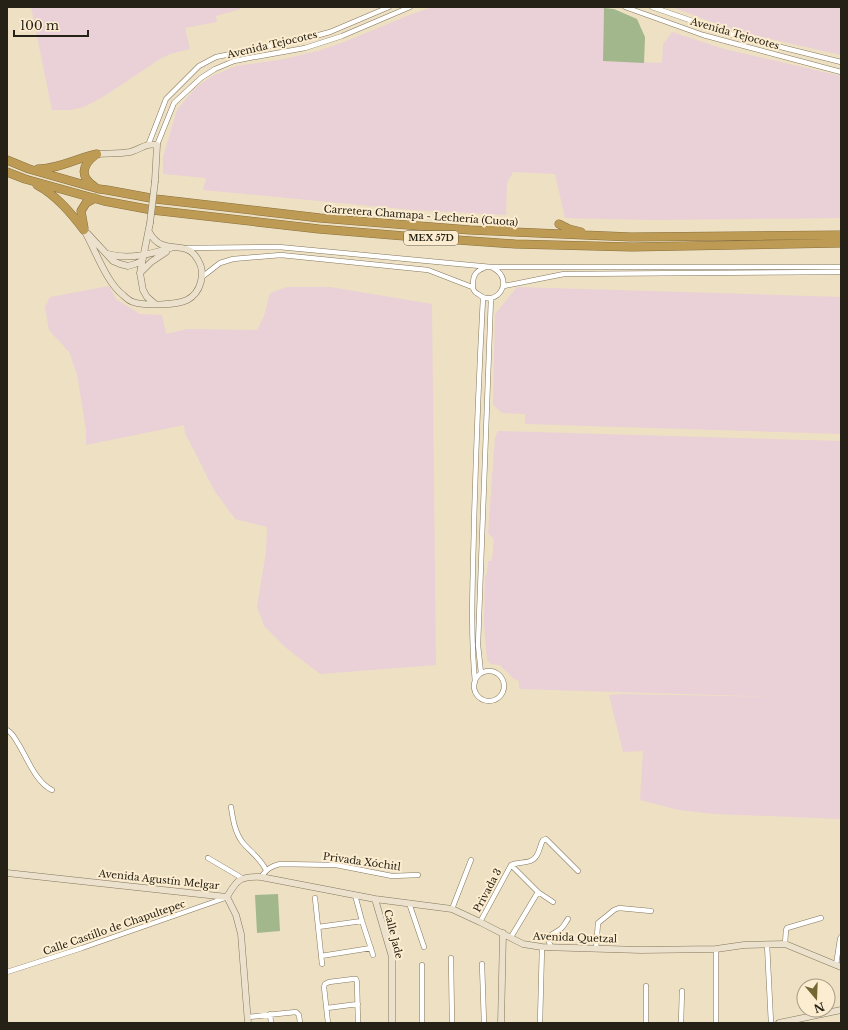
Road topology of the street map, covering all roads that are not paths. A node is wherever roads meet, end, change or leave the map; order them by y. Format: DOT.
graph roads {
  1 [pos="390,7"];
  2 [pos="408,7"];
  3 [pos="625,7"];
  4 [pos="652,7"];
  5 [pos="841,62"];
  6 [pos="841,72"];
  7 [pos="149,144"];
  8 [pos="157,145"];
  9 [pos="97,154"];
  10 [pos="7,160"];
  11 [pos="29,169"];
  12 [pos="7,172"];
  13 [pos="26,179"];
  14 [pos="99,190"];
  15 [pos="95,198"];
  16 [pos="505,224"];
  17 [pos="559,224"];
  18 [pos="84,230"];
  19 [pos="470,230"];
  20 [pos="149,232"];
  21 [pos="841,235"];
  22 [pos="631,237"];
  23 [pos="841,243"];
  24 [pos="173,248"];
  25 [pos="186,248"];
  26 [pos="108,254"];
  27 [pos="145,254"];
  28 [pos="142,261"];
  29 [pos="486,267"];
  30 [pos="491,267"];
  31 [pos="841,267"];
  32 [pos="841,272"];
  33 [pos="140,273"];
  34 [pos="202,277"];
  35 [pos="504,286"];
  36 [pos="472,287"];
  37 [pos="482,298"];
  38 [pos="492,298"];
  39 [pos="155,304"];
  40 [pos="481,673"];
  41 [pos="475,682"];
  42 [pos="7,730"];
  43 [pos="52,790"];
  44 [pos="231,807"];
  45 [pos="208,858"];
  46 [pos="471,860"];
  47 [pos="511,865"];
  48 [pos="266,870"];
  49 [pos="578,871"];
  50 [pos="7,873"];
  51 [pos="418,875"];
  52 [pos="262,877"];
  53 [pos="242,878"];
  54 [pos="538,892"];
  55 [pos="355,895"];
  56 [pos="227,897"];
  57 [pos="315,898"];
  58 [pos="375,899"];
  59 [pos="553,902"];
  60 [pos="409,903"];
  61 [pos="452,909"];
  62 [pos="651,911"];
  63 [pos="821,918"];
  64 [pos="568,920"];
  65 [pos="362,921"];
  66 [pos="480,922"];
  67 [pos="318,927"];
  68 [pos="503,933"];
  69 [pos="511,937"];
  70 [pos="841,937"];
  71 [pos="767,944"];
  72 [pos="785,944"];
  73 [pos="424,947"];
  74 [pos="542,947"];
  75 [pos="551,947"];
  76 [pos="371,948"];
  77 [pos="596,949"];
  78 [pos="716,949"];
  79 [pos="373,955"];
  80 [pos="321,956"];
  81 [pos="451,958"];
  82 [pos="322,964"];
  83 [pos="482,964"];
  84 [pos="422,965"];
  85 [pos="839,966"];
  86 [pos="7,972"];
  87 [pos="646,986"];
  88 [pos="682,991"];
  89 [pos="358,1004"];
  90 [pos="327,1008"];
  91 [pos="841,1010"];
  92 [pos="270,1014"];
  93 [pos="248,1020"];
  94 [pos="808,1020"];
  95 [pos="271,1023"];
  96 [pos="300,1023"];
  97 [pos="328,1023"];
  98 [pos="358,1023"];
  99 [pos="392,1023"];
  100 [pos="422,1023"];
  101 [pos="452,1023"];
  102 [pos="484,1023"];
  103 [pos="501,1023"];
  104 [pos="540,1023"];
  105 [pos="646,1023"];
  106 [pos="681,1023"];
  107 [pos="716,1023"];
  108 [pos="771,1023"];
  109 [pos="779,1023"];
  1 -- 7 [label="street, Avenida Tejocotes"];
  2 -- 8 [label="street, Avenida Tejocotes"];
  3 -- 6 [label="street, Avenida Tejocotes"];
  4 -- 5 [label="street, Avenida Tejocotes"];
  7 -- 8 [label="main road"];
  7 -- 9 [label="main road"];
  8 -- 20 [label="main road, Avenida Tejocotes, bridge"];
  9 -- 11 [label="highway"];
  9 -- 14 [label="highway"];
  10 -- 11 [label="highway, Carretera Chamapa - Lechería (Cuota) / MEX 57D"];
  11 -- 14 [label="highway, Carretera Chamapa - Lechería (Cuota) / MEX 57D"];
  12 -- 13 [label="highway, Carretera Chamapa - Lechería (Cuota) / MEX 57D"];
  13 -- 15 [label="highway, Carretera Chamapa - Lechería (Cuota) / MEX 57D"];
  13 -- 18 [label="highway"];
  14 -- 19 [label="highway, Carretera Chamapa - Lechería (Cuota) / MEX 57D"];
  15 -- 18 [label="highway"];
  15 -- 23 [label="highway, Carretera Chamapa - Lechería (Cuota) / MEX 57D"];
  16 -- 19 [label="highway"];
  17 -- 22 [label="highway"];
  18 -- 26 [label="main road"];
  18 -- 39 [label="main road"];
  19 -- 22 [label="highway, Carretera Chamapa - Lechería (Cuota) / MEX 57D"];
  20 -- 24 [label="main road"];
  20 -- 27 [label="main road, Avenida Tejocotes"];
  21 -- 22 [label="highway, Carretera Chamapa - Lechería (Cuota) / MEX 57D"];
  24 -- 25 [label="main road"];
  24 -- 27 [label="main road"];
  24 -- 33 [label="main road"];
  25 -- 29 [label="street"];
  25 -- 34 [label="main road"];
  26 -- 27 [label="main road"];
  26 -- 28 [label="main road"];
  27 -- 28 [label="main road, Avenida Tejocotes"];
  28 -- 33 [label="main road, Avenida Tejocotes"];
  29 -- 30 [label="street"];
  29 -- 36 [label="street"];
  30 -- 31 [label="street"];
  30 -- 35 [label="street"];
  32 -- 35 [label="street"];
  33 -- 39 [label="main road"];
  34 -- 36 [label="street"];
  34 -- 39 [label="main road"];
  35 -- 38 [label="street"];
  36 -- 37 [label="street"];
  37 -- 38 [label="street"];
  37 -- 41 [label="street"];
  38 -- 40 [label="street"];
  40 -- 41 [label="street"];
  40 -- 41 [label="street"];
  42 -- 43 [label="street"];
  44 -- 48 [label="street"];
  45 -- 53 [label="street"];
  46 -- 61 [label="street"];
  47 -- 49 [label="street, Privada 3"];
  47 -- 54 [label="street"];
  47 -- 66 [label="street, Privada 3"];
  48 -- 51 [label="street, Privada Xóchitl"];
  48 -- 52 [label="street"];
  50 -- 56 [label="main road, Avenida Agustín Melgar"];
  52 -- 53 [label="main road, Avenida Quetzal"];
  52 -- 55 [label="main road, Avenida Quetzal"];
  53 -- 56 [label="main road"];
  54 -- 59 [label="street"];
  54 -- 69 [label="street"];
  55 -- 58 [label="main road, Avenida Quetzal"];
  55 -- 65 [label="street"];
  56 -- 86 [label="street, Calle Castillo de Chapultepec"];
  56 -- 93 [label="main road, Avenida Agustín Melgar"];
  57 -- 67 [label="street"];
  58 -- 60 [label="main road, Avenida Quetzal"];
  58 -- 99 [label="main road, Calle Jade"];
  60 -- 61 [label="main road, Avenida Quetzal"];
  60 -- 73 [label="street"];
  61 -- 66 [label="main road, Avenida Quetzal"];
  62 -- 77 [label="street"];
  63 -- 72 [label="street"];
  64 -- 75 [label="street"];
  65 -- 67 [label="street"];
  65 -- 76 [label="street"];
  66 -- 68 [label="main road, Avenida Quetzal"];
  67 -- 80 [label="street"];
  68 -- 69 [label="main road, Avenida Quetzal"];
  68 -- 103 [label="main road"];
  69 -- 74 [label="main road, Avenida Quetzal"];
  70 -- 85 [label="street"];
  71 -- 72 [label="main road, Avenida Quetzal"];
  71 -- 78 [label="main road, Avenida Quetzal"];
  71 -- 108 [label="street"];
  72 -- 85 [label="main road, Avenida Quetzal"];
  74 -- 75 [label="main road, Avenida Quetzal"];
  74 -- 104 [label="street"];
  75 -- 77 [label="main road, Avenida Quetzal"];
  76 -- 79 [label="street"];
  76 -- 80 [label="street"];
  77 -- 78 [label="main road, Avenida Quetzal"];
  78 -- 107 [label="street"];
  80 -- 82 [label="street"];
  81 -- 101 [label="street"];
  83 -- 102 [label="street"];
  84 -- 100 [label="street"];
  87 -- 105 [label="street"];
  88 -- 106 [label="street"];
  89 -- 90 [label="street"];
  89 -- 90 [label="street"];
  89 -- 98 [label="street"];
  90 -- 97 [label="street"];
  91 -- 94 [label="main road"];
  92 -- 93 [label="street"];
  92 -- 95 [label="street"];
  92 -- 96 [label="street"];
  94 -- 109 [label="main road"];
}
